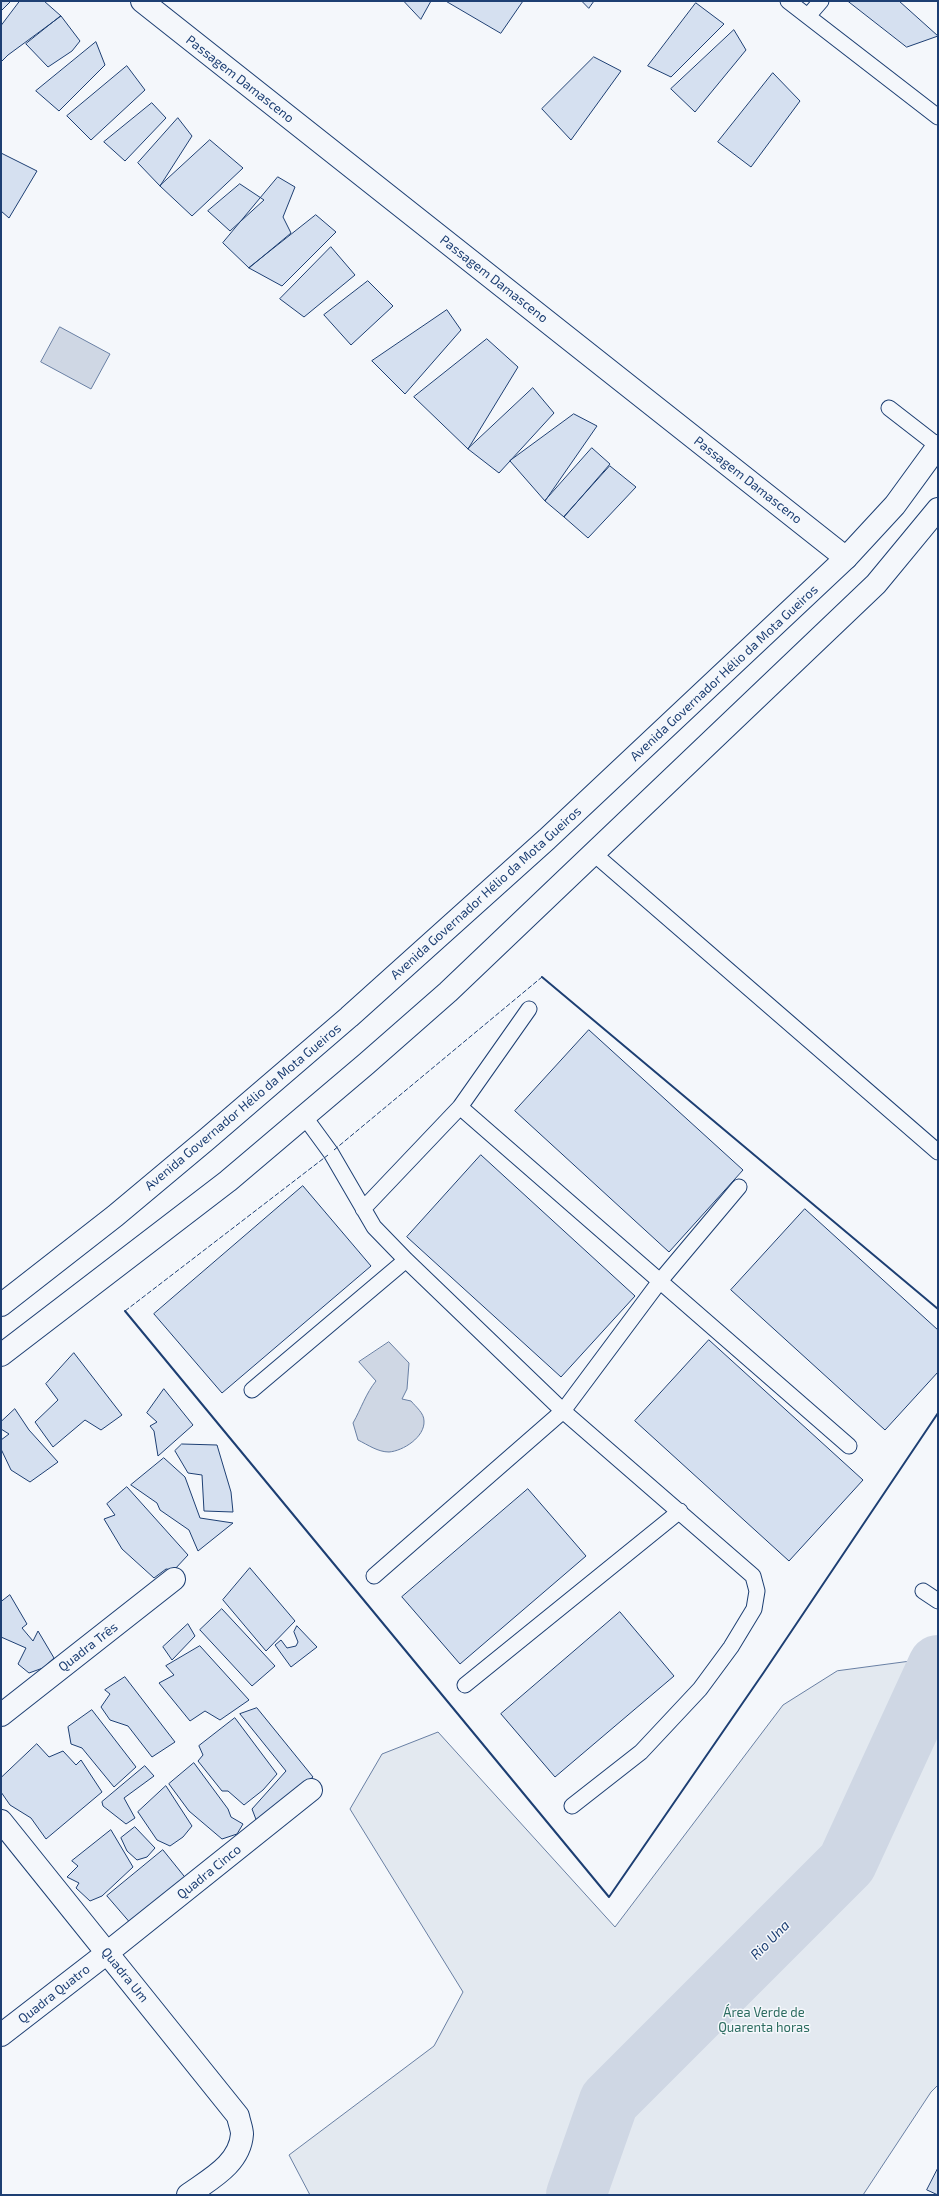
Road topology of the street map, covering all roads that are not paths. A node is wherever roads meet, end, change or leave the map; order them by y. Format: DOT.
graph roads {
  1 [pos="142,1"];
  2 [pos="788,1"];
  3 [pos="821,1"];
  4 [pos="808,16"];
  5 [pos="938,117"];
  6 [pos="889,408"];
  7 [pos="938,446"];
  8 [pos="938,509"];
  9 [pos="846,558"];
  10 [pos="593,853"];
  11 [pos="529,1010"];
  12 [pos="460,1108"];
  13 [pos="304,1116"];
  14 [pos="938,1152"];
  15 [pos="739,1187"];
  16 [pos="363,1209"];
  17 [pos="406,1260"];
  18 [pos="660,1281"];
  19 [pos="1,1305"];
  20 [pos="1,1355"];
  21 [pos="252,1390"];
  22 [pos="563,1411"];
  23 [pos="849,1446"];
  24 [pos="680,1511"];
  25 [pos="374,1576"];
  26 [pos="174,1579"];
  27 [pos="923,1591"];
  28 [pos="938,1601"];
  29 [pos="465,1685"];
  30 [pos="1,1715"];
  31 [pos="311,1790"];
  32 [pos="572,1806"];
  33 [pos="1,1821"];
  34 [pos="107,1953"];
  35 [pos="1,2035"];
  36 [pos="188,2195"];
  1 -- 9 [label="main road, Passagem Damasceno"];
  2 -- 4 [label="lane"];
  3 -- 4 [label="lane"];
  4 -- 5 [label="lane"];
  6 -- 7 [label="lane"];
  7 -- 9 [label="main road, Avenida Governador Hélio da Mota Gueiros"];
  8 -- 10 [label="main road"];
  9 -- 19 [label="main road, Avenida Governador Hélio da Mota Gueiros"];
  10 -- 13 [label="main road"];
  10 -- 14 [label="lane"];
  11 -- 12 [label="lane"];
  12 -- 16 [label="lane"];
  12 -- 18 [label="lane"];
  13 -- 16 [label="lane"];
  13 -- 20 [label="main road"];
  15 -- 18 [label="lane"];
  16 -- 17 [label="lane"];
  17 -- 21 [label="lane"];
  17 -- 22 [label="lane"];
  18 -- 22 [label="lane"];
  18 -- 23 [label="lane"];
  22 -- 24 [label="lane"];
  22 -- 25 [label="lane"];
  24 -- 29 [label="lane"];
  24 -- 32 [label="lane"];
  26 -- 30 [label="main road, Quadra Três"];
  27 -- 28 [label="lane"];
  31 -- 34 [label="main road, Quadra Cinco"];
  33 -- 34 [label="main road, Quadra Um"];
  34 -- 35 [label="main road, Quadra Quatro"];
  34 -- 36 [label="main road, Quadra Um"];
}
